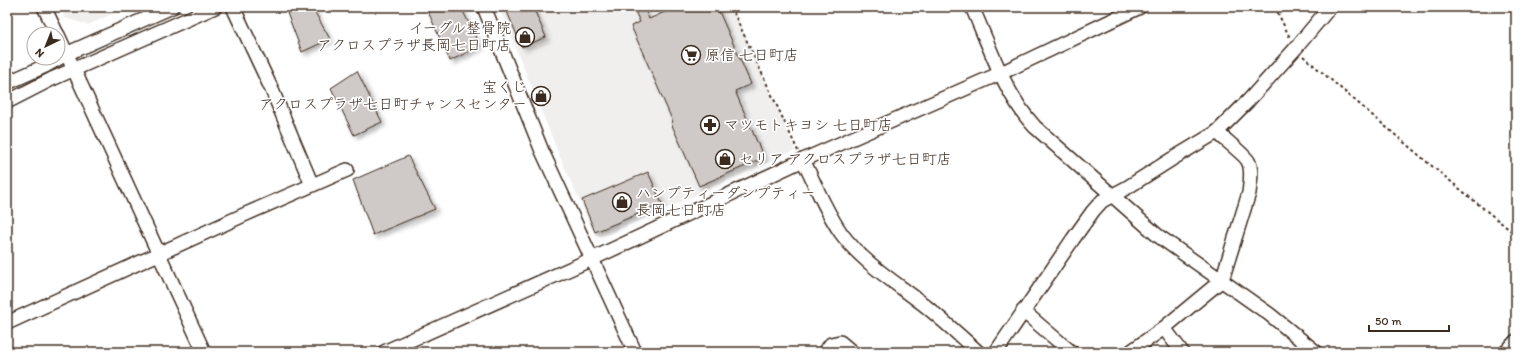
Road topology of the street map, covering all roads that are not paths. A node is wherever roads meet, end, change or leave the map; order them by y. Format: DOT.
graph roads {
  1 [pos="44,7"];
  2 [pos="172,7"];
  3 [pos="215,7"];
  4 [pos="233,7"];
  5 [pos="484,7"];
  6 [pos="972,7"];
  7 [pos="1140,7"];
  8 [pos="1330,7"];
  9 [pos="54,26"];
  10 [pos="66,54"];
  11 [pos="45,66"];
  12 [pos="73,70"];
  13 [pos="1001,73"];
  14 [pos="7,83"];
  15 [pos="7,102"];
  16 [pos="1217,132"];
  17 [pos="803,160"];
  18 [pos="347,170"];
  19 [pos="312,185"];
  20 [pos="1111,195"];
  21 [pos="159,253"];
  22 [pos="592,259"];
  23 [pos="1222,280"];
  24 [pos="1024,311"];
  25 [pos="7,323"];
  26 [pos="1164,328"];
  27 [pos="1516,341"];
  28 [pos="1312,351"];
  29 [pos="204,352"];
  30 [pos="384,352"];
  31 [pos="634,352"];
  32 [pos="825,352"];
  33 [pos="852,352"];
  34 [pos="978,352"];
  35 [pos="996,352"];
  36 [pos="1071,352"];
  37 [pos="1130,352"];
  38 [pos="1182,352"];
  39 [pos="1506,352"];
  1 -- 9 [label="street"];
  2 -- 10 [label="street"];
  3 -- 12 [label="street"];
  4 -- 19 [label="street"];
  5 -- 22 [label="street"];
  6 -- 13 [label="street"];
  7 -- 13 [label="street"];
  8 -- 16 [label="street"];
  10 -- 12 [label="street"];
  11 -- 14 [label="street"];
  12 -- 15 [label="street"];
  12 -- 21 [label="street"];
  13 -- 17 [label="street"];
  13 -- 20 [label="street"];
  16 -- 20 [label="street"];
  16 -- 23 [label="street"];
  17 -- 22 [label="street"];
  17 -- 34 [label="street"];
  18 -- 19 [label="street"];
  19 -- 21 [label="street"];
  20 -- 23 [label="street"];
  20 -- 24 [label="street"];
  21 -- 25 [label="street"];
  21 -- 29 [label="street"];
  22 -- 30 [label="street"];
  22 -- 31 [label="street"];
  23 -- 26 [label="street"];
  23 -- 28 [label="street"];
  24 -- 35 [label="street"];
  24 -- 36 [label="street"];
  26 -- 37 [label="street"];
  26 -- 38 [label="street"];
  27 -- 39 [label="street"];
  32 -- 33 [label="street"];
}
